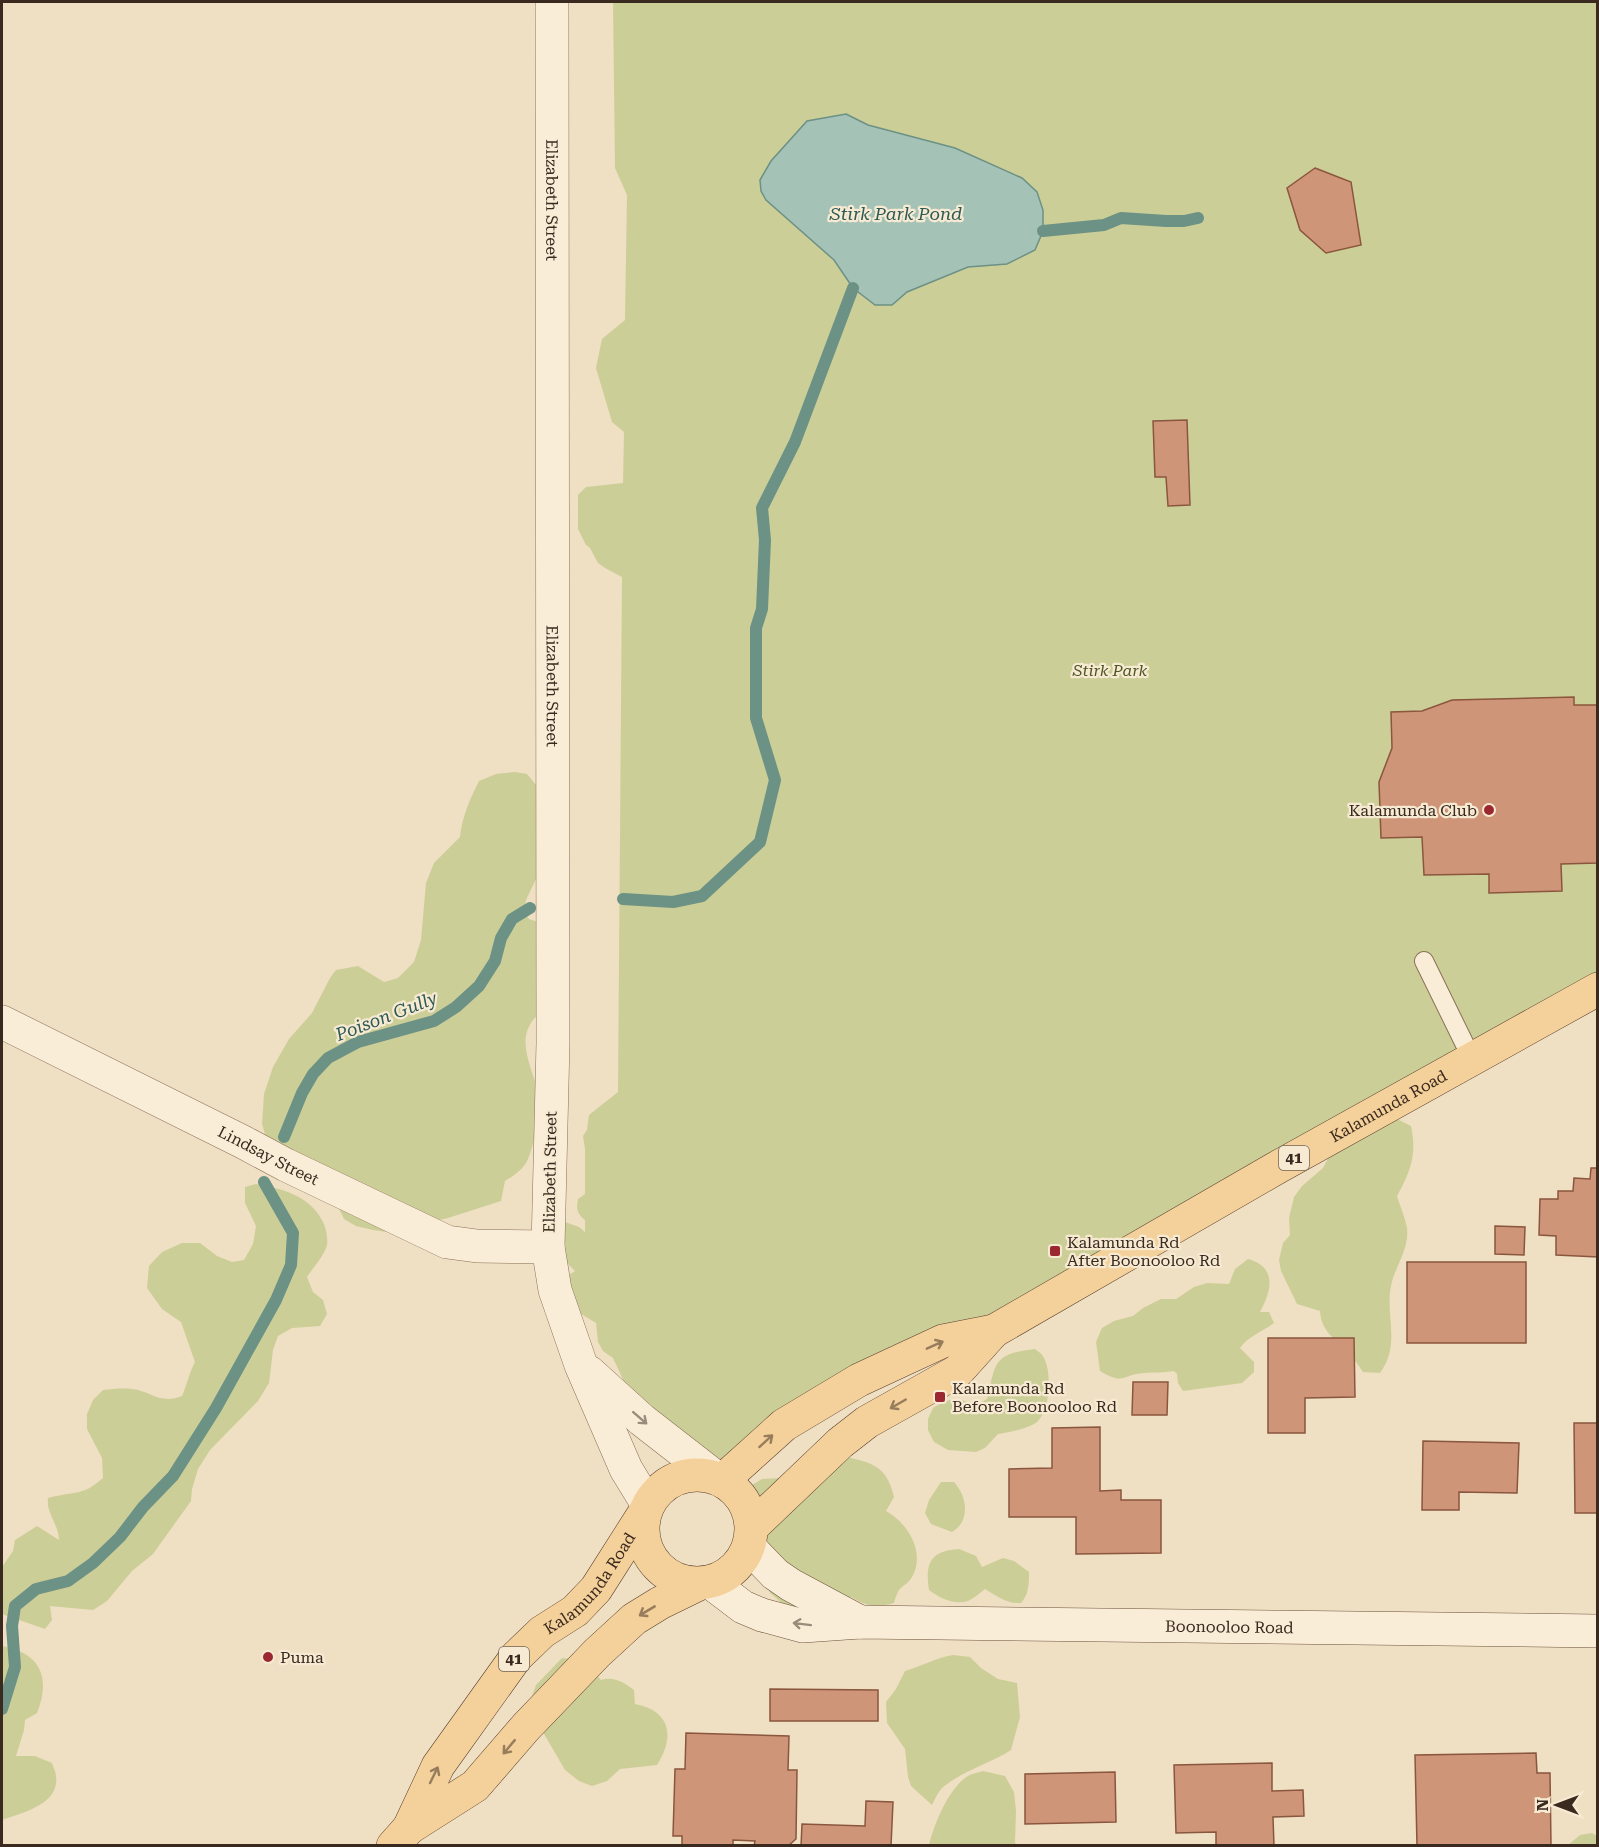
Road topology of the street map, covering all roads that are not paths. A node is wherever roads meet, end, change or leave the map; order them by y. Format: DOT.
graph roads {
  1 [pos="552,2"];
  2 [pos="1424,961"];
  3 [pos="1598,989"];
  4 [pos="2,1022"];
  5 [pos="1472,1059"];
  6 [pos="548,1247"];
  7 [pos="994,1331"];
  8 [pos="581,1365"];
  9 [pos="718,1478"];
  10 [pos="646,1508"];
  11 [pos="750,1537"];
  12 [pos="705,1583"];
  13 [pos="860,1623"];
  14 [pos="1598,1631"];
  15 [pos="401,1837"];
  1 -- 6 [label="street, Elizabeth Street"];
  2 -- 5 [label="lane"];
  3 -- 5 [label="main road, Kalamunda Road / 41"];
  4 -- 6 [label="street, Lindsay Street"];
  5 -- 7 [label="main road, Kalamunda Road / 41"];
  6 -- 8 [label="street, Elizabeth Street"];
  9 -- 7 [label="main road, Kalamunda Road / 41, one-way"];
  7 -- 11 [label="main road, Kalamunda Road / 41, one-way"];
  8 -- 9 [label="street, Elizabeth Street, one-way"];
  8 -- 10 [label="street, Elizabeth Street"];
  9 -- 10 [label="main road, 41"];
  9 -- 11 [label="main road"];
  10 -- 12 [label="main road"];
  15 -- 10 [label="main road, Kalamunda Road / 41, one-way"];
  11 -- 12 [label="main road, 41"];
  11 -- 13 [label="street, Boonooloo Road"];
  13 -- 12 [label="street, Boonooloo Road, one-way"];
  12 -- 15 [label="main road, Kalamunda Road / 41, one-way"];
  13 -- 14 [label="street, Boonooloo Road"];
}
